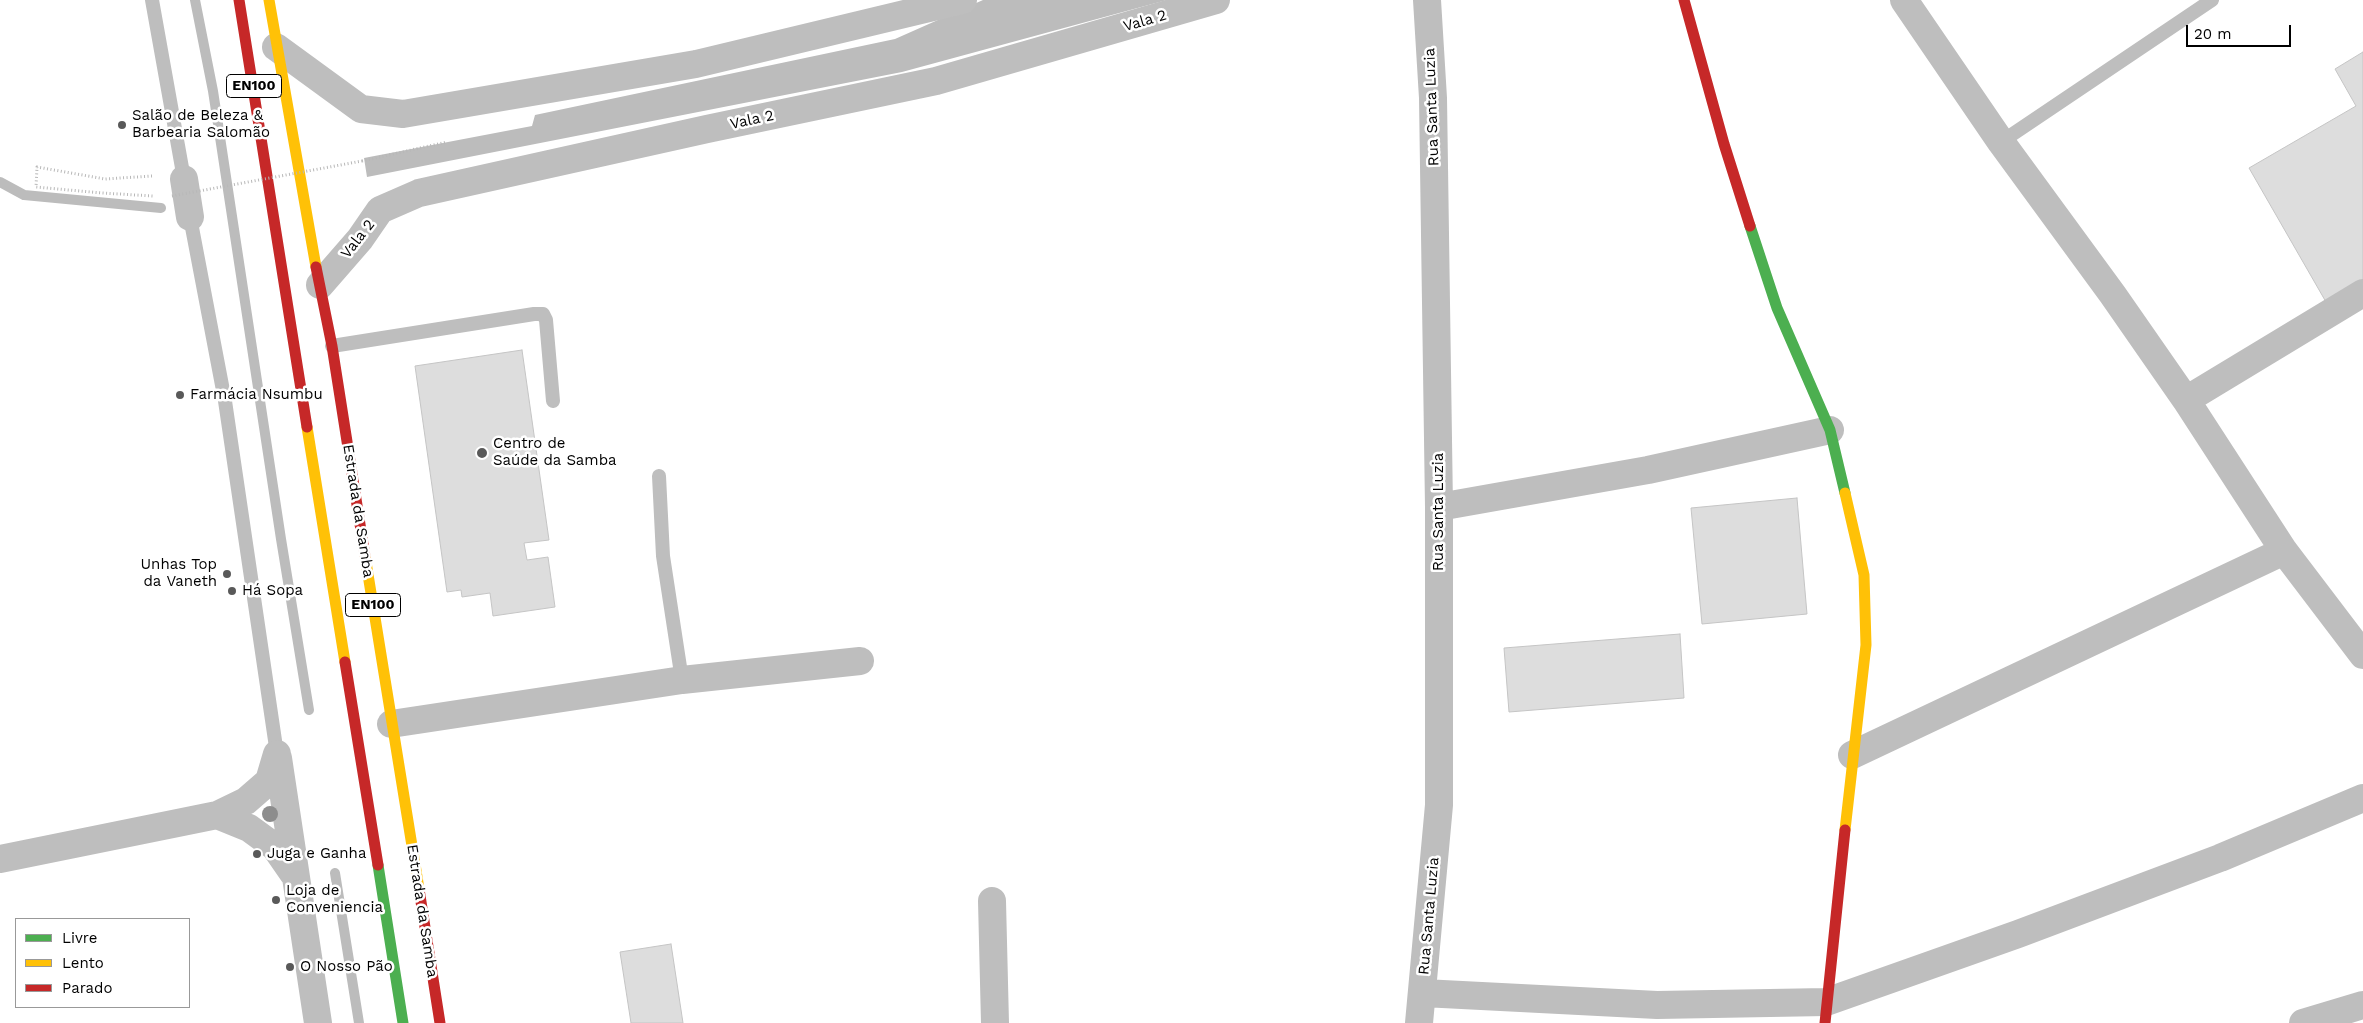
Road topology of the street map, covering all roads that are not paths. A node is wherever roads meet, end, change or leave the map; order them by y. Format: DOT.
graph roads {
  1 [pos="152,0"];
  2 [pos="239,0"];
  3 [pos="269,0"];
  4 [pos="963,0"];
  5 [pos="1216,0"];
  6 [pos="1427,0"];
  7 [pos="1684,0"];
  8 [pos="1904,0"];
  9 [pos="2212,0"];
  10 [pos="276,47"];
  11 [pos="2001,142"];
  12 [pos="178,188"];
  13 [pos="190,217"];
  14 [pos="320,285"];
  15 [pos="2363,293"];
  16 [pos="332,346"];
  17 [pos="2186,400"];
  18 [pos="553,401"];
  19 [pos="1830,430"];
  20 [pos="659,476"];
  21 [pos="1439,506"];
  22 [pos="2284,551"];
  23 [pos="2363,655"];
  24 [pos="860,660"];
  25 [pos="682,680"];
  26 [pos="391,724"];
  27 [pos="277,754"];
  28 [pos="1852,755"];
  29 [pos="2363,798"];
  30 [pos="218,815"];
  31 [pos="0,859"];
  32 [pos="296,876"];
  33 [pos="992,902"];
  34 [pos="1422,993"];
  35 [pos="2363,1005"];
  36 [pos="1825,1012"];
  37 [pos="318,1023"];
  38 [pos="403,1023"];
  39 [pos="440,1023"];
  40 [pos="995,1023"];
  41 [pos="1419,1023"];
  42 [pos="2302,1023"];
  1 -- 12 [label="lane"];
  2 -- 38 [label="main road, EN100"];
  3 -- 10 [label="main road, Estrada da Samba / EN100"];
  4 -- 10 [label="street"];
  5 -- 14 [label="street, Vala 2"];
  6 -- 21 [label="street, Rua Santa Luzia"];
  7 -- 19 [label="main road"];
  8 -- 11 [label="street"];
  9 -- 11 [label="lane"];
  10 -- 14 [label="main road, Estrada da Samba / EN100"];
  11 -- 17 [label="street"];
  12 -- 13 [label="street"];
  13 -- 27 [label="lane"];
  14 -- 16 [label="main road, Estrada da Samba / EN100"];
  15 -- 17 [label="street"];
  16 -- 18 [label="lane"];
  16 -- 26 [label="main road, Estrada da Samba / EN100"];
  17 -- 22 [label="street"];
  19 -- 21 [label="street"];
  19 -- 28 [label="main road"];
  20 -- 25 [label="lane"];
  21 -- 34 [label="street, Rua Santa Luzia"];
  22 -- 23 [label="street"];
  22 -- 28 [label="street"];
  24 -- 25 [label="street"];
  25 -- 26 [label="street"];
  26 -- 39 [label="main road, Estrada da Samba / EN100"];
  27 -- 30 [label="street"];
  27 -- 32 [label="street"];
  28 -- 36 [label="main road"];
  29 -- 36 [label="street"];
  30 -- 31 [label="street"];
  30 -- 32 [label="street"];
  32 -- 37 [label="street"];
  33 -- 40 [label="street"];
  34 -- 36 [label="street"];
  34 -- 41 [label="street, Rua Santa Luzia"];
  35 -- 42 [label="street"];
}
